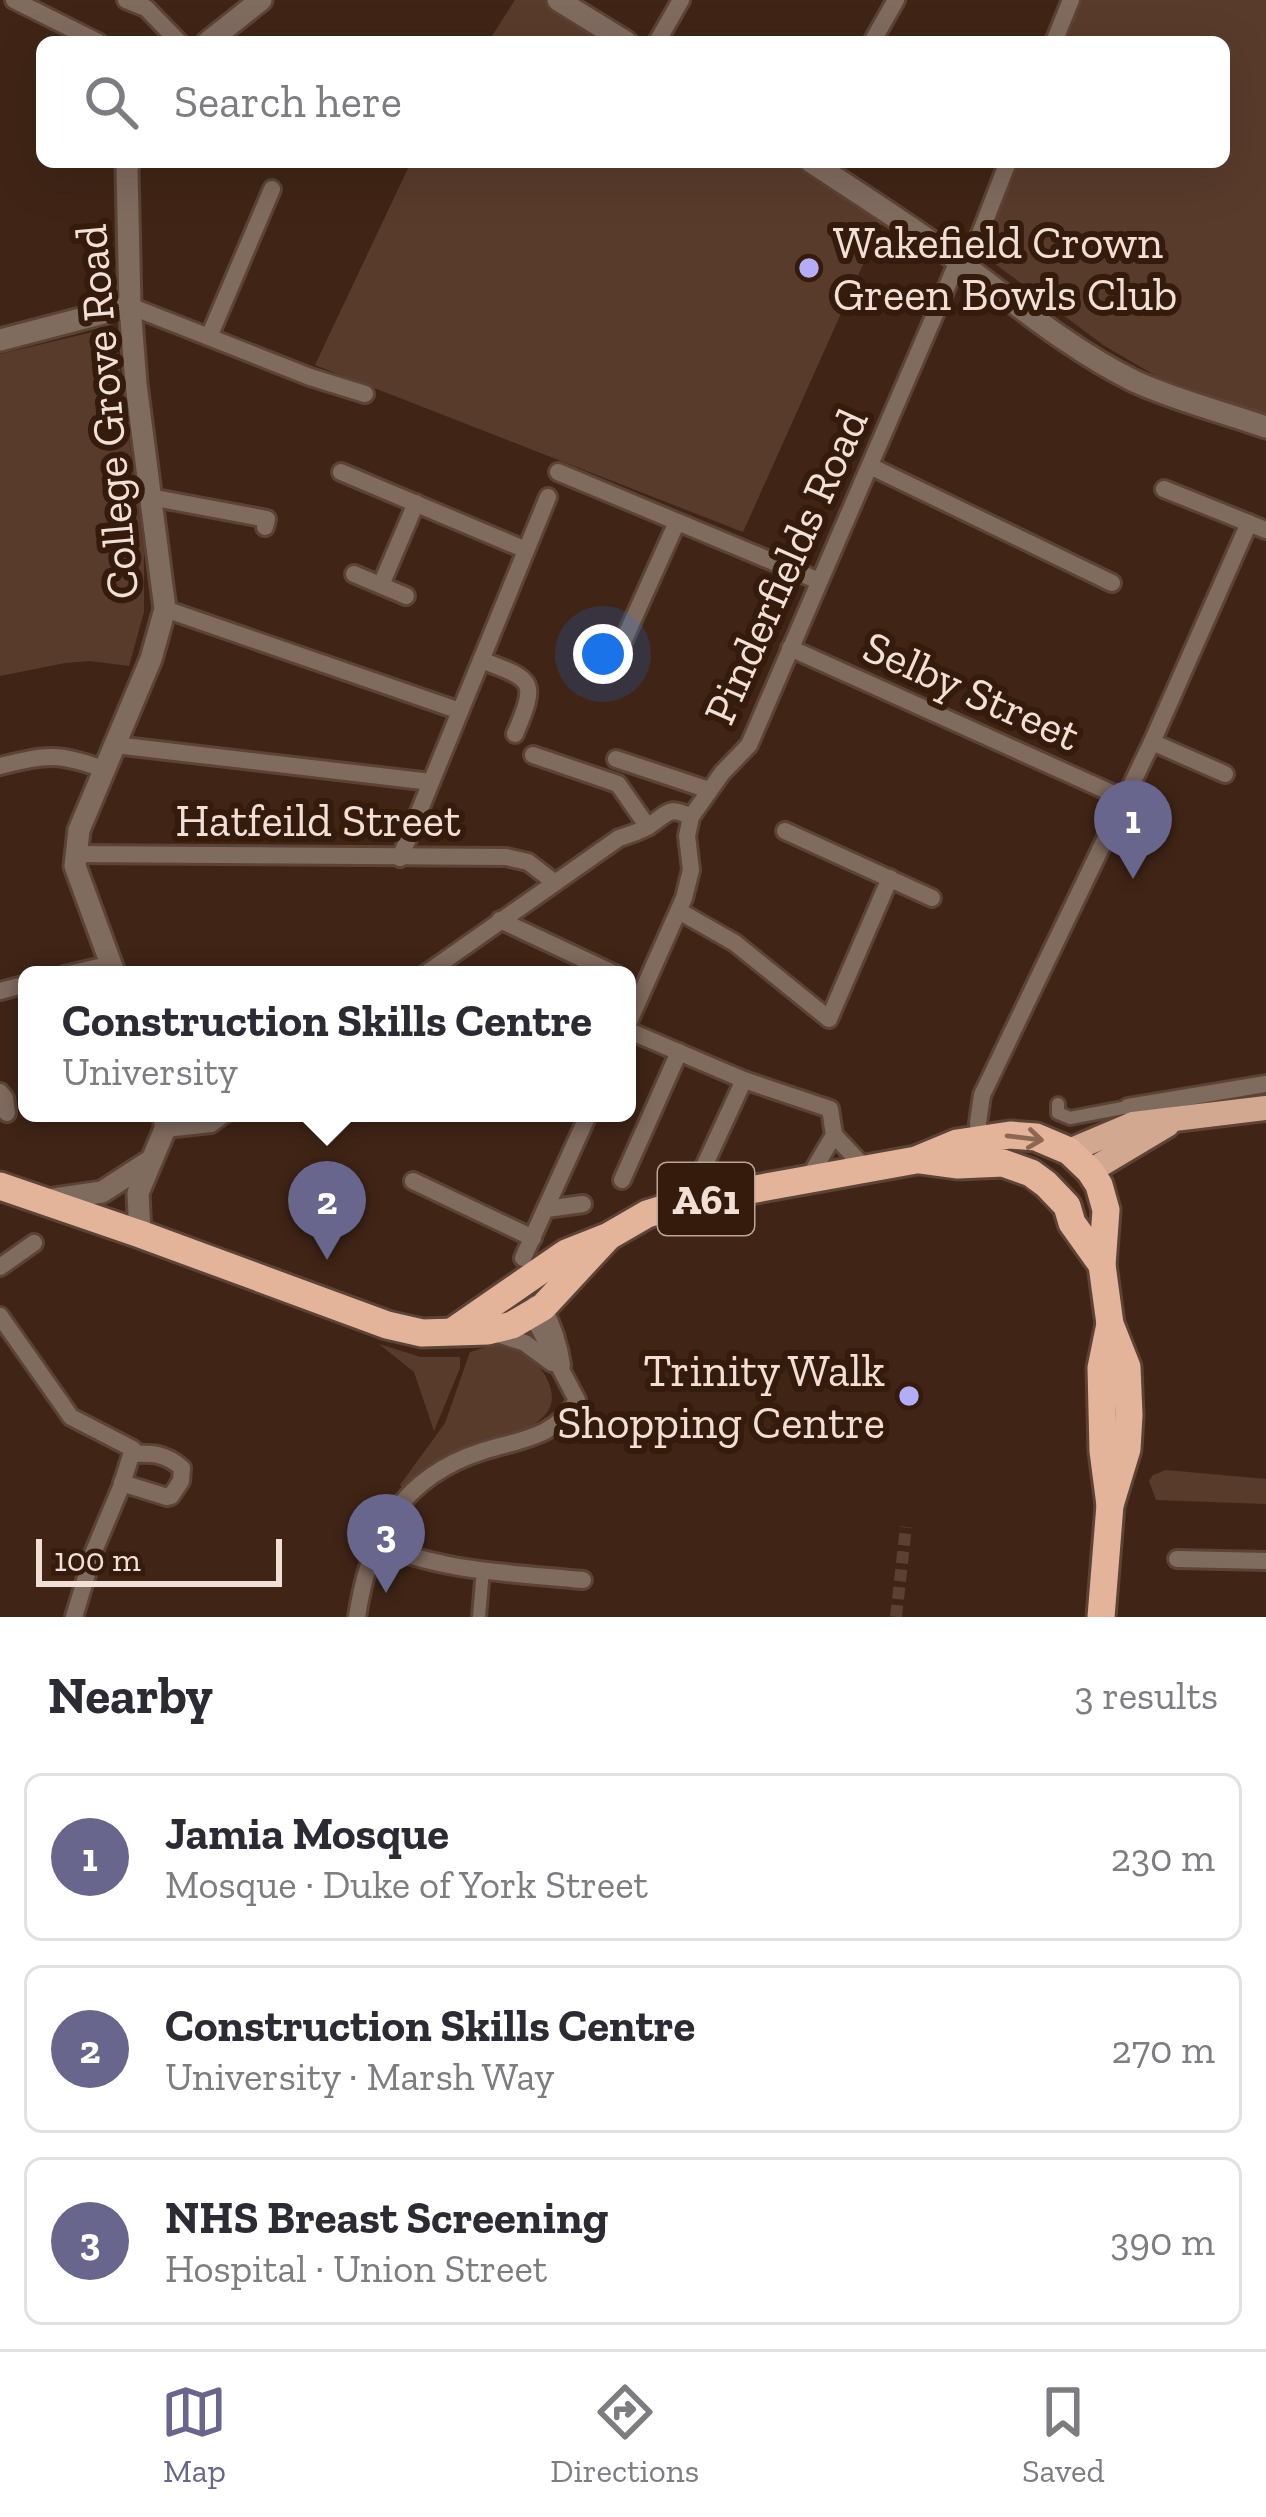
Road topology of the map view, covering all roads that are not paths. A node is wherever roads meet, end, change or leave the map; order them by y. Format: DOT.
graph roads {
  1 [pos="14,0"];
  2 [pos="126,0"];
  3 [pos="262,0"];
  4 [pos="557,0"];
  5 [pos="682,0"];
  6 [pos="896,0"];
  7 [pos="1071,0"];
  8 [pos="86,36"];
  9 [pos="173,36"];
  10 [pos="216,36"];
  11 [pos="616,36"];
  12 [pos="661,36"];
  13 [pos="875,36"];
  14 [pos="1056,36"];
  15 [pos="127,168"];
  16 [pos="820,168"];
  17 [pos="1005,168"];
  18 [pos="272,189"];
  19 [pos="962,264"];
  20 [pos="130,306"];
  21 [pos="209,337"];
  22 [pos="0,340"];
  23 [pos="364,394"];
  24 [pos="1266,427"];
  25 [pos="870,466"];
  26 [pos="341,472"];
  27 [pos="558,472"];
  28 [pos="1164,489"];
  29 [pos="548,496"];
  30 [pos="150,497"];
  31 [pos="416,503"];
  32 [pos="677,522"];
  33 [pos="265,527"];
  34 [pos="1257,527"];
  35 [pos="526,550"];
  36 [pos="354,574"];
  37 [pos="819,581"];
  38 [pos="1112,583"];
  39 [pos="381,585"];
  40 [pos="406,596"];
  41 [pos="165,609"];
  42 [pos="790,648"];
  43 [pos="481,660"];
  44 [pos="609,673"];
  45 [pos="460,711"];
  46 [pos="515,734"];
  47 [pos="1152,742"];
  48 [pos="115,745"];
  49 [pos="532,754"];
  50 [pos="616,759"];
  51 [pos="0,766"];
  52 [pos="103,769"];
  53 [pos="1225,774"];
  54 [pos="676,779"];
  55 [pos="431,782"];
  56 [pos="709,790"];
  57 [pos="1125,799"];
  58 [pos="686,814"];
  59 [pos="648,827"];
  60 [pos="785,831"];
  61 [pos="74,854"];
  62 [pos="400,858"];
  63 [pos="890,878"];
  64 [pos="554,882"];
  65 [pos="932,898"];
  66 [pos="679,911"];
  67 [pos="500,920"];
  68 [pos="112,966"];
  69 [pos="436,966"];
  70 [pos="598,966"];
  71 [pos="636,1008"];
  72 [pos="636,1032"];
  73 [pos="679,1052"];
  74 [pos="744,1080"];
  75 [pos="0,1092"];
  76 [pos="1264,1096"];
  77 [pos="1128,1107"];
  78 [pos="1060,1110"];
  79 [pos="7,1113"];
  80 [pos="165,1122"];
  81 [pos="170,1122"];
  82 [pos="214,1122"];
  83 [pos="585,1122"];
  84 [pos="834,1136"];
  85 [pos="980,1139"];
  86 [pos="151,1160"];
  87 [pos="916,1160"];
  88 [pos="1075,1166"];
  89 [pos="865,1168"];
  90 [pos="701,1173"];
  91 [pos="1031,1173"];
  92 [pos="808,1179"];
  93 [pos="622,1180"];
  94 [pos="412,1181"];
  95 [pos="0,1186"];
  96 [pos="40,1200"];
  97 [pos="583,1204"];
  98 [pos="546,1209"];
  99 [pos="140,1234"];
  100 [pos="533,1238"];
  101 [pos="34,1243"];
  102 [pos="1102,1265"];
  103 [pos="0,1267"];
  104 [pos="519,1302"];
  105 [pos="0,1316"];
  106 [pos="562,1372"];
  107 [pos="131,1454"];
  108 [pos="121,1485"];
  109 [pos="375,1542"];
  110 [pos="1177,1559"];
  111 [pos="1266,1561"];
  112 [pos="483,1569"];
  113 [pos="583,1580"];
  114 [pos="74,1617"];
  115 [pos="357,1617"];
  116 [pos="479,1617"];
  117 [pos="1101,1617"];
  1 -- 8 [label="street"];
  2 -- 9 [label="street"];
  3 -- 10 [label="street"];
  4 -- 11 [label="street"];
  5 -- 12 [label="street"];
  6 -- 13 [label="street"];
  7 -- 14 [label="street"];
  15 -- 20 [label="street, College Grove Road"];
  16 -- 19 [label="street"];
  17 -- 19 [label="street, Pinderfields Road"];
  18 -- 21 [label="street"];
  19 -- 24 [label="street"];
  19 -- 25 [label="street, Pinderfields Road"];
  20 -- 21 [label="street"];
  20 -- 22 [label="street"];
  20 -- 30 [label="street, College Grove Road"];
  21 -- 23 [label="street"];
  25 -- 37 [label="street, Pinderfields Road"];
  25 -- 38 [label="street"];
  26 -- 31 [label="street"];
  27 -- 32 [label="street"];
  28 -- 34 [label="street"];
  29 -- 35 [label="street"];
  30 -- 33 [label="street"];
  30 -- 41 [label="street, College Grove Road"];
  31 -- 35 [label="street"];
  31 -- 39 [label="street"];
  32 -- 37 [label="street"];
  32 -- 44 [label="street"];
  34 -- 47 [label="street"];
  35 -- 43 [label="street"];
  36 -- 39 [label="street"];
  37 -- 42 [label="street, Pinderfields Road"];
  39 -- 40 [label="street"];
  41 -- 45 [label="street"];
  41 -- 48 [label="street, College Grove Road"];
  42 -- 56 [label="street, Pinderfields Road"];
  42 -- 57 [label="street, Selby Street"];
  43 -- 45 [label="street"];
  43 -- 46 [label="street"];
  45 -- 55 [label="street"];
  47 -- 53 [label="street"];
  47 -- 57 [label="street"];
  48 -- 52 [label="street, College Grove Road"];
  48 -- 55 [label="street"];
  49 -- 59 [label="street"];
  50 -- 54 [label="street"];
  51 -- 52 [label="street"];
  52 -- 61 [label="street, College Grove Road"];
  54 -- 56 [label="street"];
  54 -- 58 [label="street"];
  55 -- 62 [label="street"];
  56 -- 58 [label="street, Pinderfields Road"];
  57 -- 85 [label="street"];
  58 -- 59 [label="street"];
  58 -- 66 [label="street, Pinderfields Road"];
  59 -- 64 [label="street"];
  60 -- 63 [label="street"];
  61 -- 62 [label="street, Hatfeild Street"];
  61 -- 68 [label="street"];
  62 -- 64 [label="street, Hatfeild Street"];
  63 -- 65 [label="street"];
  63 -- 66 [label="street"];
  64 -- 67 [label="street"];
  66 -- 71 [label="street, Pinderfields Road"];
  67 -- 69 [label="street"];
  67 -- 70 [label="street"];
  72 -- 73 [label="street"];
  73 -- 74 [label="street"];
  73 -- 93 [label="street"];
  74 -- 84 [label="street"];
  74 -- 90 [label="street"];
  75 -- 79 [label="street"];
  76 -- 77 [label="street"];
  76 -- 88 [label="main road"];
  77 -- 78 [label="street"];
  80 -- 86 [label="street"];
  81 -- 82 [label="street"];
  83 -- 98 [label="street"];
  84 -- 89 [label="street"];
  84 -- 92 [label="street"];
  85 -- 87 [label="highway, A61"];
  85 -- 88 [label="highway, A61, one-way"];
  86 -- 96 [label="street"];
  86 -- 99 [label="street"];
  87 -- 89 [label="highway, A61"];
  87 -- 91 [label="highway, A61"];
  88 -- 91 [label="highway"];
  88 -- 102 [label="highway"];
  89 -- 92 [label="highway, A61"];
  91 -- 102 [label="highway"];
  92 -- 104 [label="highway, A61"];
  94 -- 100 [label="street"];
  95 -- 96 [label="highway, A61"];
  96 -- 99 [label="highway, A61"];
  97 -- 98 [label="street"];
  98 -- 100 [label="street"];
  99 -- 104 [label="highway, A61"];
  100 -- 104 [label="street"];
  101 -- 103 [label="street"];
  102 -- 117 [label="highway"];
  104 -- 106 [label="street"];
  104 -- 106 [label="street"];
  105 -- 107 [label="street"];
  106 -- 109 [label="street"];
  107 -- 108 [label="street"];
  107 -- 108 [label="street"];
  108 -- 114 [label="street"];
  109 -- 112 [label="street"];
  109 -- 115 [label="street"];
  110 -- 111 [label="street"];
  112 -- 113 [label="street"];
  112 -- 116 [label="street"];
}
